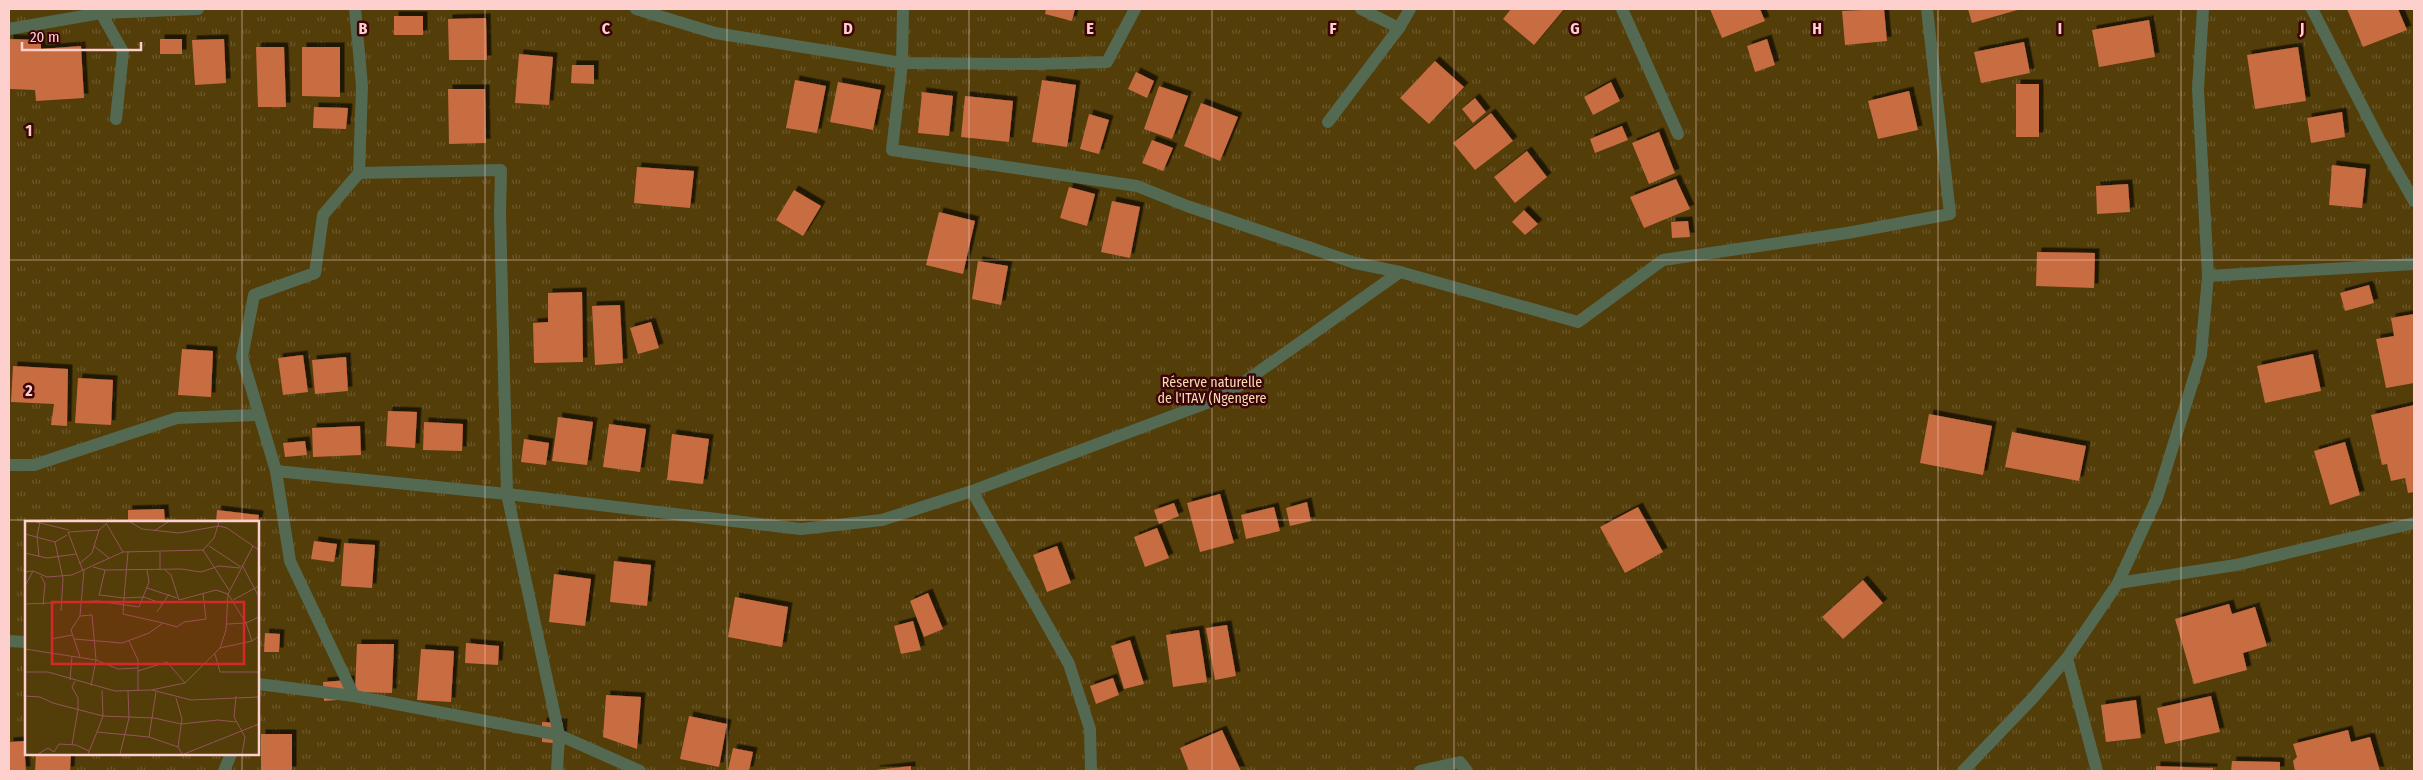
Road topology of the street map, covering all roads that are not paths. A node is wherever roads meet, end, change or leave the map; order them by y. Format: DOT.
graph roads {
  1 [pos="198,9"];
  2 [pos="355,9"];
  3 [pos="636,9"];
  4 [pos="903,9"];
  5 [pos="1135,9"];
  6 [pos="1361,9"];
  7 [pos="1410,9"];
  8 [pos="1622,9"];
  9 [pos="1927,9"];
  10 [pos="2202,9"];
  11 [pos="2312,9"];
  12 [pos="101,11"];
  13 [pos="1399,28"];
  14 [pos="9,29"];
  15 [pos="902,63"];
  16 [pos="116,119"];
  17 [pos="1328,122"];
  18 [pos="1678,134"];
  19 [pos="359,173"];
  20 [pos="2414,201"];
  21 [pos="2414,264"];
  22 [pos="1400,272"];
  23 [pos="2208,276"];
  24 [pos="259,415"];
  25 [pos="9,465"];
  26 [pos="276,471"];
  27 [pos="972,491"];
  28 [pos="507,494"];
  29 [pos="2414,523"];
  30 [pos="2118,583"];
  31 [pos="9,642"];
  32 [pos="25,642"];
  33 [pos="2066,658"];
  34 [pos="259,684"];
  35 [pos="354,696"];
  36 [pos="559,735"];
  37 [pos="231,755"];
  38 [pos="224,771"];
  39 [pos="557,771"];
  40 [pos="640,771"];
  41 [pos="1091,771"];
  42 [pos="1420,771"];
  43 [pos="1468,771"];
  44 [pos="1963,771"];
  45 [pos="2097,771"];
  1 -- 12 [label="street"];
  2 -- 19 [label="street"];
  3 -- 15 [label="street"];
  4 -- 15 [label="street"];
  5 -- 15 [label="street"];
  6 -- 13 [label="street"];
  7 -- 13 [label="street"];
  8 -- 18 [label="street"];
  9 -- 22 [label="street"];
  10 -- 23 [label="street"];
  11 -- 20 [label="street"];
  12 -- 14 [label="street"];
  12 -- 16 [label="street"];
  13 -- 17 [label="street"];
  15 -- 22 [label="street"];
  19 -- 24 [label="street"];
  19 -- 28 [label="street"];
  21 -- 23 [label="street"];
  22 -- 27 [label="street"];
  23 -- 30 [label="street"];
  24 -- 25 [label="street"];
  24 -- 26 [label="street"];
  26 -- 28 [label="street"];
  26 -- 35 [label="street"];
  27 -- 28 [label="street"];
  27 -- 41 [label="street"];
  28 -- 36 [label="street"];
  29 -- 30 [label="street"];
  30 -- 33 [label="street"];
  31 -- 32 [label="street"];
  33 -- 44 [label="street"];
  33 -- 45 [label="street"];
  34 -- 35 [label="street"];
  35 -- 36 [label="street"];
  36 -- 39 [label="street"];
  36 -- 40 [label="street"];
  37 -- 38 [label="street"];
  42 -- 43 [label="street"];
}
